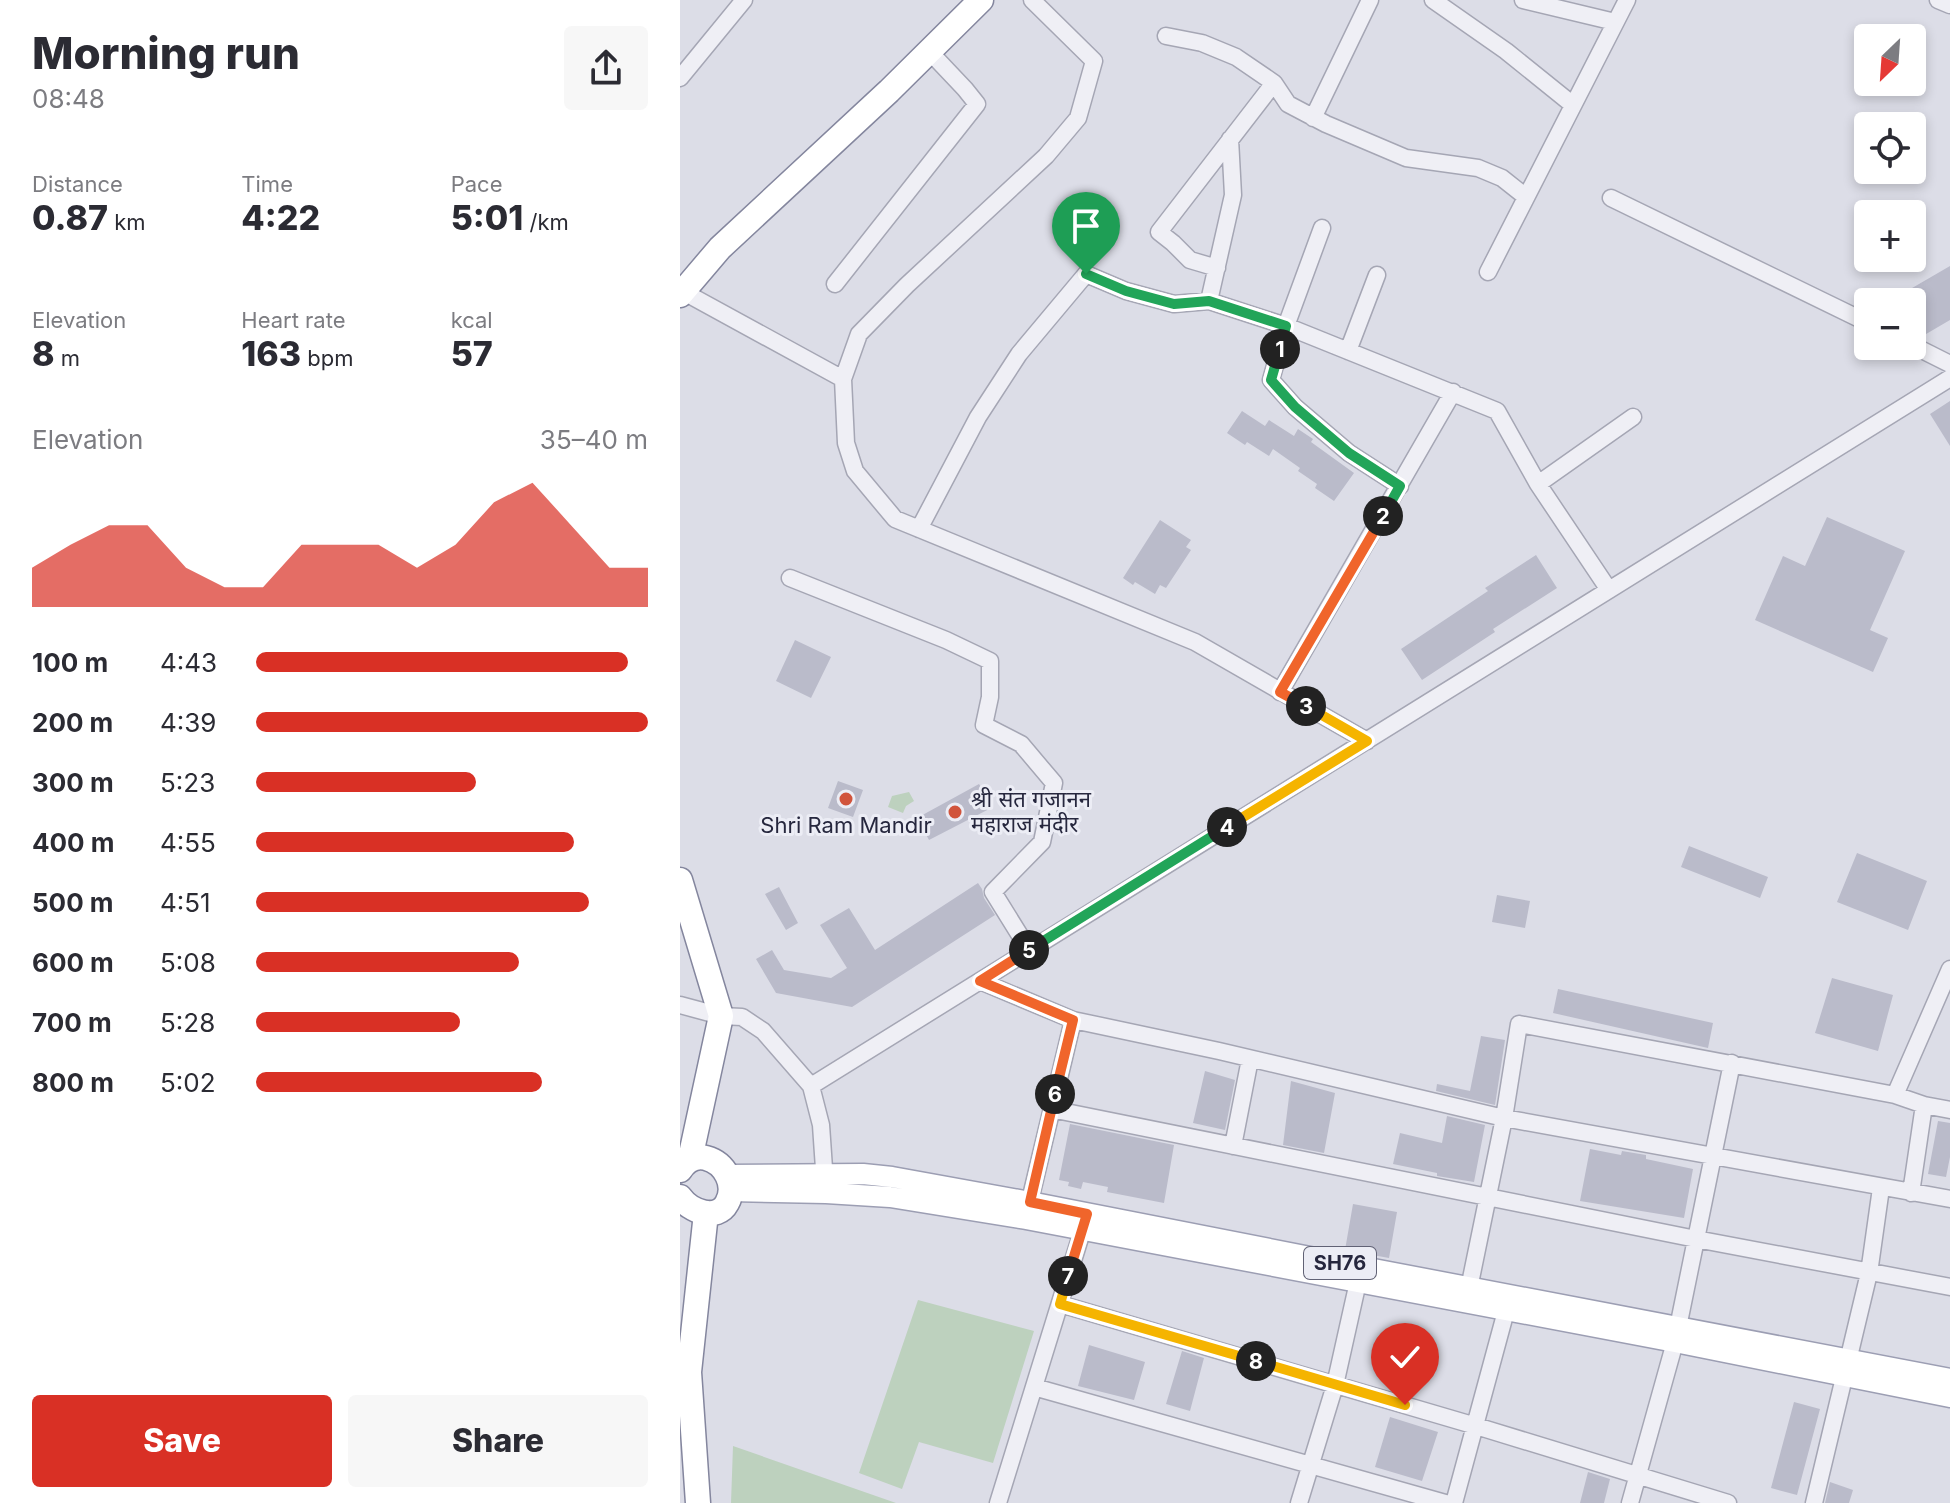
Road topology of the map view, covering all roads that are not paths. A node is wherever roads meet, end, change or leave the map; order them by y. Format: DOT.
graph roads {
  1 [pos="744,0"];
  2 [pos="981,0"];
  3 [pos="1032,0"];
  4 [pos="1370,0"];
  5 [pos="1433,0"];
  6 [pos="1523,0"];
  7 [pos="1627,0"];
  8 [pos="1938,0"];
  9 [pos="1950,5"];
  10 [pos="1615,22"];
  11 [pos="1166,36"];
  12 [pos="929,51"];
  13 [pos="680,78"];
  14 [pos="1274,83"];
  15 [pos="1573,105"];
  16 [pos="1313,118"];
  17 [pos="1230,139"];
  18 [pos="1526,197"];
  19 [pos="1611,198"];
  20 [pos="1322,228"];
  21 [pos="1217,268"];
  22 [pos="1488,272"];
  23 [pos="1377,275"];
  24 [pos="835,284"];
  25 [pos="681,293"];
  26 [pos="1209,301"];
  27 [pos="1854,316"];
  28 [pos="1286,326"];
  29 [pos="1348,351"];
  30 [pos="1926,352"];
  31 [pos="1950,364"];
  32 [pos="1950,378"];
  33 [pos="843,379"];
  34 [pos="1453,392"];
  35 [pos="1633,417"];
  36 [pos="1538,484"];
  37 [pos="1400,486"];
  38 [pos="919,529"];
  39 [pos="790,578"];
  40 [pos="1609,590"];
  41 [pos="1280,692"];
  42 [pos="1367,741"];
  43 [pos="680,880"];
  44 [pos="1029,950"];
  45 [pos="1950,969"];
  46 [pos="980,981"];
  47 [pos="680,1005"];
  48 [pos="721,1016"];
  49 [pos="1073,1020"];
  50 [pos="1250,1059"];
  51 [pos="1732,1063"];
  52 [pos="811,1086"];
  53 [pos="1895,1095"];
  54 [pos="1924,1105"];
  55 [pos="1051,1109"];
  56 [pos="1950,1110"];
  57 [pos="1504,1118"];
  58 [pos="1233,1146"];
  59 [pos="1714,1156"];
  60 [pos="685,1165"];
  61 [pos="729,1183"];
  62 [pos="825,1184"];
  63 [pos="1881,1188"];
  64 [pos="1911,1193"];
  65 [pos="680,1197"];
  66 [pos="1488,1197"];
  67 [pos="1950,1199"];
  68 [pos="1028,1210"];
  69 [pos="706,1213"];
  70 [pos="1085,1221"];
  71 [pos="1696,1239"];
  72 [pos="1869,1273"];
  73 [pos="1360,1275"];
  74 [pos="1950,1287"];
  75 [pos="1468,1295"];
  76 [pos="1060,1304"];
  77 [pos="1506,1311"];
  78 [pos="1677,1334"];
  79 [pos="1846,1368"];
  80 [pos="1950,1379"];
  81 [pos="1335,1385"];
  82 [pos="1034,1387"];
  83 [pos="1950,1397"];
  84 [pos="1476,1426"];
  85 [pos="1310,1465"];
  86 [pos="1638,1475"];
  87 [pos="698,1503"];
  88 [pos="998,1503"];
  89 [pos="1299,1503"];
  90 [pos="1445,1503"];
  91 [pos="1454,1503"];
  92 [pos="1630,1503"];
  93 [pos="1728,1503"];
  94 [pos="1814,1503"];
  1 -- 13 [label="street"];
  2 -- 12 [label="highway"];
  3 -- 33 [label="street"];
  4 -- 16 [label="street"];
  5 -- 15 [label="street"];
  6 -- 10 [label="street"];
  7 -- 10 [label="street"];
  8 -- 9 [label="street"];
  10 -- 15 [label="street"];
  11 -- 14 [label="street"];
  12 -- 24 [label="street"];
  12 -- 25 [label="highway"];
  14 -- 16 [label="street"];
  14 -- 17 [label="street"];
  15 -- 18 [label="street"];
  16 -- 18 [label="street"];
  17 -- 21 [label="street"];
  17 -- 21 [label="street"];
  18 -- 22 [label="street"];
  19 -- 27 [label="street"];
  20 -- 28 [label="street"];
  21 -- 26 [label="street"];
  23 -- 29 [label="street"];
  25 -- 33 [label="street"];
  26 -- 28 [label="street"];
  26 -- 38 [label="street"];
  28 -- 29 [label="street"];
  28 -- 37 [label="street"];
  29 -- 34 [label="street"];
  30 -- 31 [label="street"];
  32 -- 40 [label="street"];
  33 -- 38 [label="street"];
  34 -- 36 [label="street"];
  34 -- 37 [label="street"];
  35 -- 36 [label="street"];
  36 -- 40 [label="street"];
  37 -- 41 [label="street"];
  38 -- 41 [label="street"];
  39 -- 44 [label="street"];
  40 -- 42 [label="street"];
  41 -- 42 [label="street"];
  42 -- 44 [label="street"];
  43 -- 48 [label="highway"];
  44 -- 46 [label="street"];
  45 -- 53 [label="street"];
  46 -- 49 [label="street"];
  46 -- 52 [label="street"];
  47 -- 48 [label="street"];
  48 -- 52 [label="street"];
  48 -- 60 [label="highway"];
  49 -- 50 [label="street"];
  49 -- 55 [label="street"];
  50 -- 57 [label="street"];
  50 -- 58 [label="street"];
  51 -- 53 [label="street"];
  51 -- 57 [label="street"];
  51 -- 59 [label="street"];
  52 -- 62 [label="street"];
  53 -- 54 [label="street"];
  54 -- 56 [label="street"];
  54 -- 64 [label="street"];
  55 -- 58 [label="street"];
  55 -- 68 [label="street"];
  57 -- 59 [label="street"];
  57 -- 66 [label="street"];
  58 -- 66 [label="street"];
  59 -- 63 [label="street"];
  59 -- 71 [label="street"];
  60 -- 61 [label="highway"];
  61 -- 62 [label="main road, SH76"];
  61 -- 69 [label="highway"];
  62 -- 68 [label="main road, SH76"];
  63 -- 64 [label="street"];
  63 -- 72 [label="street"];
  64 -- 67 [label="street"];
  65 -- 69 [label="highway"];
  66 -- 71 [label="street"];
  66 -- 75 [label="street"];
  68 -- 70 [label="main road, SH76"];
  69 -- 87 [label="highway"];
  70 -- 73 [label="main road, SH76"];
  70 -- 76 [label="street"];
  71 -- 72 [label="street"];
  71 -- 78 [label="street"];
  72 -- 74 [label="street"];
  72 -- 79 [label="street"];
  73 -- 75 [label="main road, SH76"];
  73 -- 81 [label="street"];
  75 -- 77 [label="main road, SH76"];
  75 -- 78 [label="main road, SH76"];
  76 -- 81 [label="street"];
  76 -- 82 [label="street"];
  77 -- 78 [label="main road, SH76"];
  77 -- 84 [label="street"];
  78 -- 79 [label="main road, SH76"];
  78 -- 86 [label="street"];
  79 -- 80 [label="main road, SH76"];
  79 -- 83 [label="main road, SH76"];
  79 -- 94 [label="street"];
  81 -- 84 [label="street"];
  81 -- 85 [label="street"];
  82 -- 85 [label="street"];
  82 -- 88 [label="street"];
  84 -- 86 [label="street"];
  84 -- 91 [label="street"];
  85 -- 89 [label="street"];
  85 -- 90 [label="street"];
  86 -- 92 [label="street"];
  86 -- 93 [label="street"];
}
